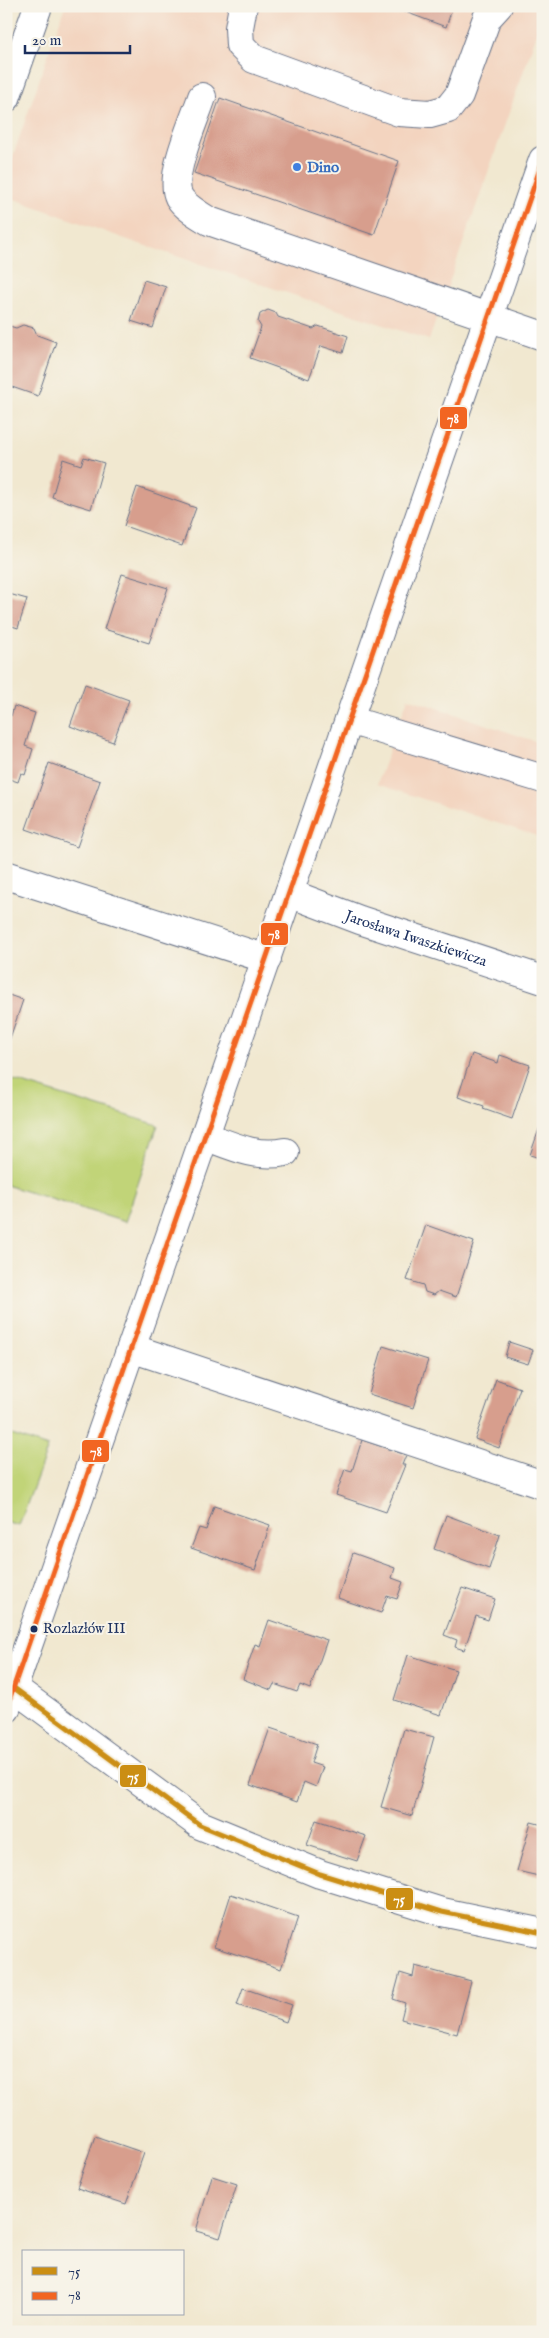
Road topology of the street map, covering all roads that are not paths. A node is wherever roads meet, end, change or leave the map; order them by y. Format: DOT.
graph roads {
  1 [pos="38,6"];
  2 [pos="243,6"];
  3 [pos="498,6"];
  4 [pos="202,97"];
  5 [pos="6,98"];
  6 [pos="543,160"];
  7 [pos="488,318"];
  8 [pos="543,336"];
  9 [pos="349,720"];
  10 [pos="543,779"];
  11 [pos="6,875"];
  12 [pos="289,893"];
  13 [pos="266,958"];
  14 [pos="543,980"];
  15 [pos="205,1136"];
  16 [pos="285,1152"];
  17 [pos="131,1348"];
  18 [pos="543,1486"];
  19 [pos="10,1699"];
  20 [pos="543,1933"];
  1 -- 5 [label="street"];
  2 -- 3 [label="street"];
  4 -- 7 [label="street"];
  6 -- 7 [label="street"];
  7 -- 8 [label="street"];
  7 -- 9 [label="street"];
  9 -- 10 [label="street"];
  9 -- 12 [label="street"];
  11 -- 13 [label="street"];
  12 -- 13 [label="street"];
  12 -- 14 [label="street, Jarosława Iwaszkiewicza"];
  13 -- 15 [label="street"];
  15 -- 16 [label="street"];
  15 -- 17 [label="street"];
  17 -- 18 [label="street"];
  17 -- 19 [label="street"];
  19 -- 20 [label="street"];
}
